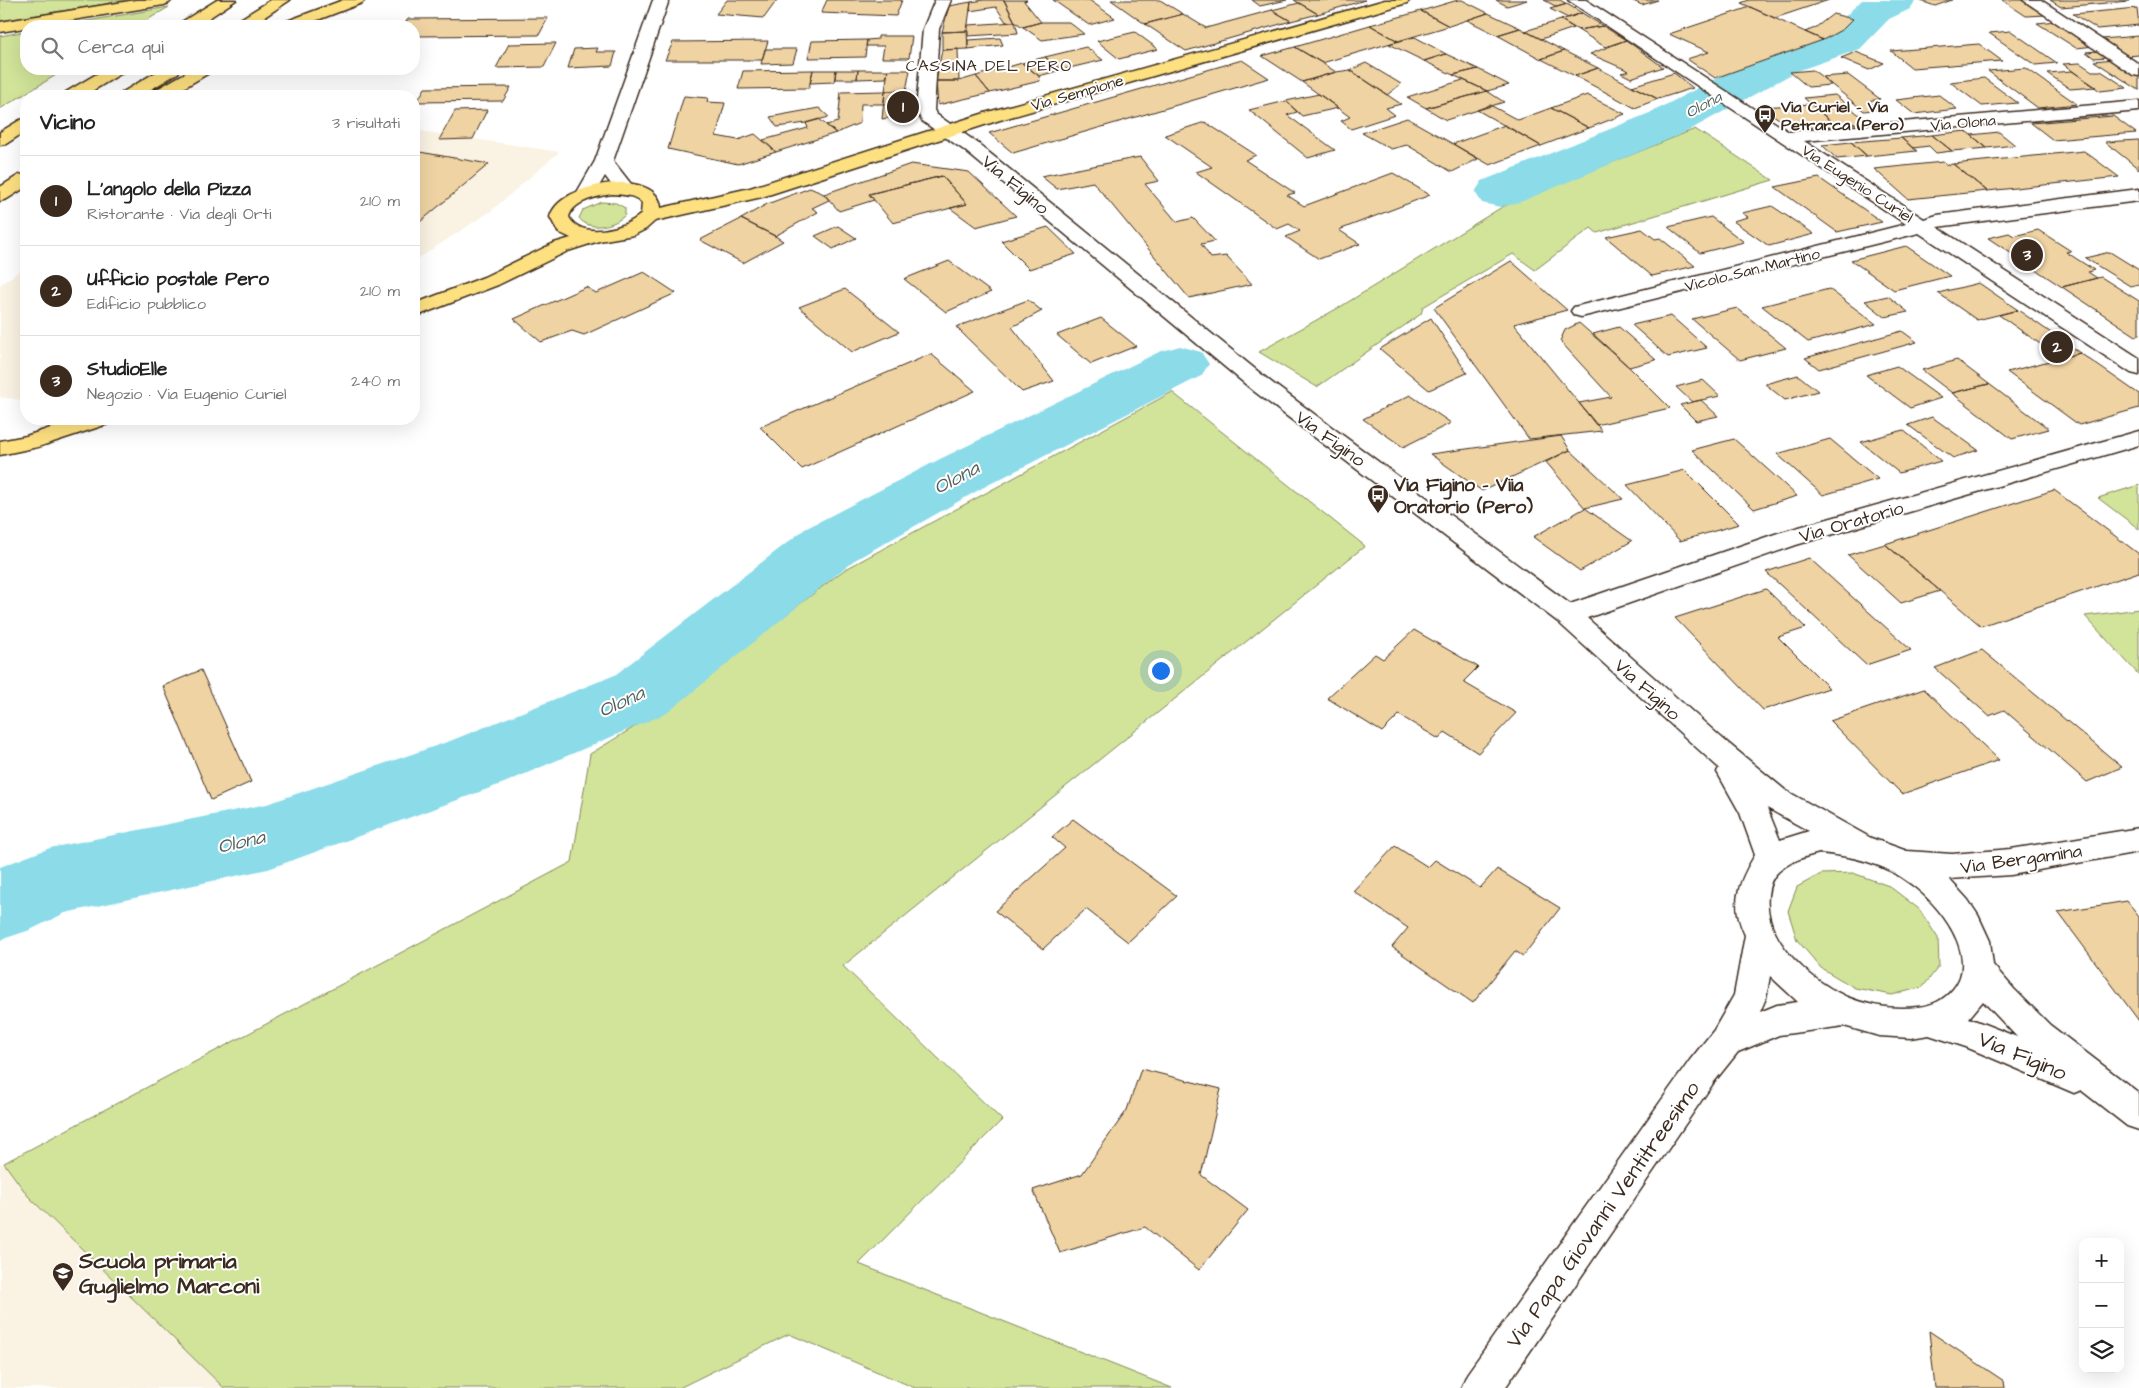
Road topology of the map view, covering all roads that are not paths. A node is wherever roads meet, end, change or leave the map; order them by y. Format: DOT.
graph roads {
  1 [pos="164,0"];
  2 [pos="218,0"];
  3 [pos="228,0"];
  4 [pos="282,0"];
  5 [pos="357,0"];
  6 [pos="661,0"];
  7 [pos="943,0"];
  8 [pos="1402,0"];
  9 [pos="1576,0"];
  10 [pos="2031,0"];
  11 [pos="43,20"];
  12 [pos="190,20"];
  13 [pos="196,20"];
  14 [pos="250,20"];
  15 [pos="304,20"];
  16 [pos="20,24"];
  17 [pos="0,27"];
  18 [pos="2139,71"];
  19 [pos="106,75"];
  20 [pos="163,75"];
  21 [pos="193,75"];
  22 [pos="82,90"];
  23 [pos="139,90"];
  24 [pos="168,90"];
  25 [pos="2139,106"];
  26 [pos="20,128"];
  27 [pos="948,131"];
  28 [pos="1788,137"];
  29 [pos="0,140"];
  30 [pos="604,161"];
  31 [pos="20,165"];
  32 [pos="0,177"];
  33 [pos="20,183"];
  34 [pos="626,189"];
  35 [pos="755,193"];
  36 [pos="585,194"];
  37 [pos="0,195"];
  38 [pos="2139,195"];
  39 [pos="647,196"];
  40 [pos="649,217"];
  41 [pos="560,220"];
  42 [pos="1922,226"];
  43 [pos="598,236"];
  44 [pos="491,281"];
  45 [pos="420,308"];
  46 [pos="1581,311"];
  47 [pos="2139,368"];
  48 [pos="82,425"];
  49 [pos="2139,438"];
  50 [pos="0,448"];
  51 [pos="1567,615"];
  52 [pos="1713,747"];
  53 [pos="2139,840"];
  54 [pos="1860,846"];
  55 [pos="1771,858"];
  56 [pos="1903,863"];
  57 [pos="1760,936"];
  58 [pos="1977,970"];
  59 [pos="1845,1011"];
  60 [pos="1930,1021"];
  61 [pos="1726,1041"];
  62 [pos="2127,1104"];
  63 [pos="1481,1388"];
  1 -- 11 [label="main road"];
  2 -- 12 [label="main road"];
  3 -- 13 [label="main road"];
  4 -- 14 [label="main road"];
  5 -- 15 [label="main road"];
  6 -- 30 [label="street"];
  7 -- 27 [label="street, Via Figino"];
  8 -- 27 [label="main road, Via Sempione"];
  9 -- 28 [label="street, Via Eugenio Curiel"];
  10 -- 18 [label="street"];
  16 -- 17 [label="main road"];
  19 -- 22 [label="main road"];
  20 -- 23 [label="main road"];
  21 -- 24 [label="main road"];
  25 -- 28 [label="street, Via Olona"];
  26 -- 29 [label="main road"];
  27 -- 35 [label="main road, Via Sempione"];
  27 -- 51 [label="street, Via Figino"];
  28 -- 42 [label="street, Via Eugenio Curiel"];
  30 -- 34 [label="street"];
  30 -- 36 [label="street"];
  31 -- 32 [label="main road"];
  33 -- 37 [label="main road"];
  34 -- 36 [label="main road"];
  34 -- 39 [label="main road, Via Sempione"];
  35 -- 39 [label="main road, Via Sempione"];
  35 -- 40 [label="main road, Via Sempione"];
  36 -- 41 [label="main road"];
  38 -- 42 [label="street, Vicolo San Martino"];
  39 -- 40 [label="main road"];
  40 -- 43 [label="main road, Via Sempione"];
  41 -- 43 [label="main road"];
  41 -- 44 [label="main road"];
  42 -- 46 [label="street, Vicolo San Martino"];
  42 -- 47 [label="street, Via Eugenio Curiel"];
  43 -- 44 [label="main road"];
  44 -- 45 [label="main road"];
  48 -- 50 [label="main road"];
  49 -- 51 [label="street, Via Oratorio"];
  51 -- 52 [label="street, Via Figino"];
  52 -- 54 [label="street, Via Figino"];
  52 -- 55 [label="street, Via Figino"];
  53 -- 56 [label="street, Via Bergamina"];
  54 -- 55 [label="street"];
  54 -- 56 [label="street"];
  55 -- 57 [label="street"];
  56 -- 58 [label="street"];
  57 -- 59 [label="street"];
  57 -- 61 [label="street, Via Papa Giovanni Ventitreesimo"];
  58 -- 60 [label="street"];
  58 -- 62 [label="street, Via Figino"];
  59 -- 60 [label="street"];
  59 -- 61 [label="street, Via Papa Giovanni Ventitreesimo"];
  60 -- 62 [label="street, Via Figino"];
  61 -- 63 [label="street, Via Papa Giovanni Ventitreesimo"];
}
